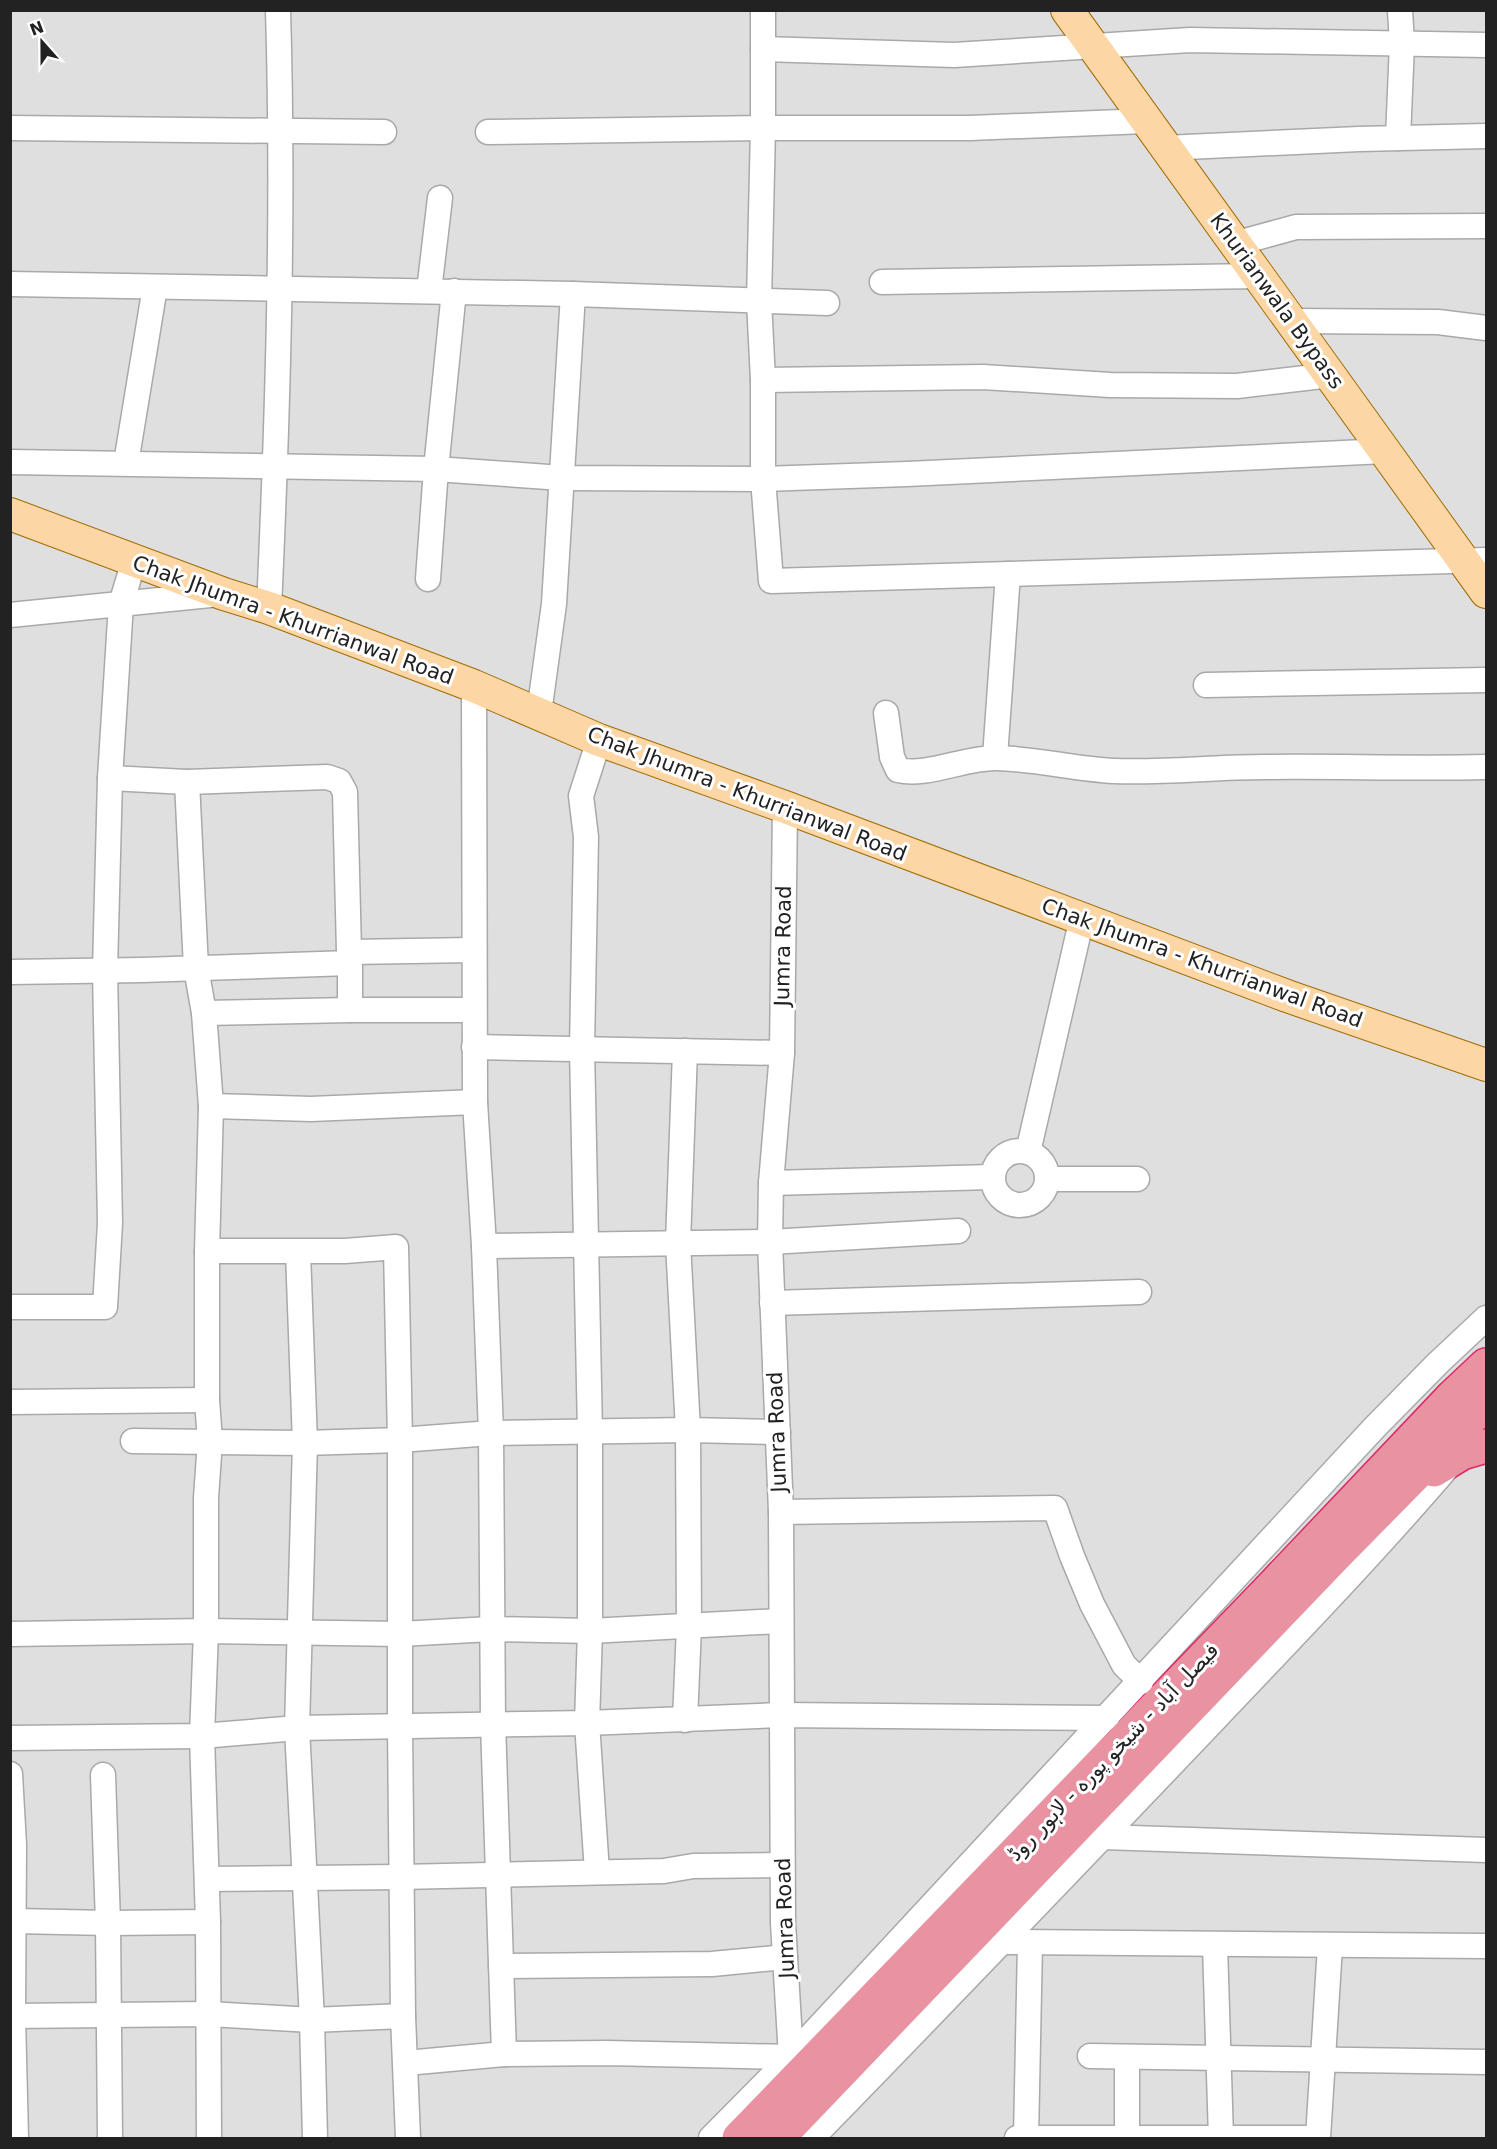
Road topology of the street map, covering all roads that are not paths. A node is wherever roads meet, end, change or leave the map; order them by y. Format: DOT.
graph roads {
  1 [pos="278,10"];
  2 [pos="763,10"];
  3 [pos="1067,10"];
  4 [pos="1400,10"];
  5 [pos="1402,44"];
  6 [pos="1486,45"];
  7 [pos="1093,46"];
  8 [pos="763,49"];
  9 [pos="1146,122"];
  10 [pos="10,128"];
  11 [pos="763,128"];
  12 [pos="282,130"];
  13 [pos="384,132"];
  14 [pos="488,132"];
  15 [pos="1486,136"];
  16 [pos="1398,138"];
  17 [pos="1165,148"];
  18 [pos="440,198"];
  19 [pos="1485,226"];
  20 [pos="1234,244"];
  21 [pos="1258,276"];
  22 [pos="882,282"];
  23 [pos="10,284"];
  24 [pos="155,287"];
  25 [pos="280,290"];
  26 [pos="429,291"];
  27 [pos="454,291"];
  28 [pos="573,294"];
  29 [pos="759,302"];
  30 [pos="827,303"];
  31 [pos="1291,321"];
  32 [pos="1486,328"];
  33 [pos="1331,375"];
  34 [pos="763,380"];
  35 [pos="1385,451"];
  36 [pos="10,462"];
  37 [pos="126,463"];
  38 [pos="276,465"];
  39 [pos="436,469"];
  40 [pos="562,478"];
  41 [pos="763,479"];
  42 [pos="10,514"];
  43 [pos="134,561"];
  44 [pos="1475,561"];
  45 [pos="1008,574"];
  46 [pos="428,579"];
  47 [pos="1486,592"];
  48 [pos="224,594"];
  49 [pos="121,604"];
  50 [pos="269,608"];
  51 [pos="10,615"];
  52 [pos="1486,680"];
  53 [pos="1206,685"];
  54 [pos="474,686"];
  55 [pos="539,713"];
  56 [pos="886,713"];
  57 [pos="599,740"];
  58 [pos="996,757"];
  59 [pos="1486,767"];
  60 [pos="110,778"];
  61 [pos="186,782"];
  62 [pos="784,807"];
  63 [pos="1082,918"];
  64 [pos="473,950"];
  65 [pos="350,957"];
  66 [pos="196,968"];
  67 [pos="105,970"];
  68 [pos="10,972"];
  69 [pos="350,1010"];
  70 [pos="474,1010"];
  71 [pos="204,1013"];
  72 [pos="474,1047"];
  73 [pos="582,1048"];
  74 [pos="685,1051"];
  75 [pos="782,1053"];
  76 [pos="1486,1065"];
  77 [pos="475,1102"];
  78 [pos="211,1106"];
  79 [pos="1028,1152"];
  80 [pos="992,1177"];
  81 [pos="1048,1179"];
  82 [pos="1137,1179"];
  83 [pos="771,1183"];
  84 [pos="958,1231"];
  85 [pos="770,1242"];
  86 [pos="678,1243"];
  87 [pos="586,1244"];
  88 [pos="484,1246"];
  89 [pos="207,1251"];
  90 [pos="298,1252"];
  91 [pos="1139,1292"];
  92 [pos="772,1303"];
  93 [pos="10,1307"];
  94 [pos="1486,1318"];
  95 [pos="1486,1365"];
  96 [pos="207,1400"];
  97 [pos="10,1402"];
  98 [pos="1486,1403"];
  99 [pos="1486,1425"];
  100 [pos="688,1430"];
  101 [pos="778,1432"];
  102 [pos="491,1433"];
  103 [pos="590,1433"];
  104 [pos="400,1440"];
  105 [pos="133,1441"];
  106 [pos="210,1441"];
  107 [pos="305,1443"];
  108 [pos="1472,1451"];
  109 [pos="781,1512"];
  110 [pos="1387,1520"];
  111 [pos="780,1621"];
  112 [pos="689,1627"];
  113 [pos="491,1629"];
  114 [pos="206,1631"];
  115 [pos="590,1631"];
  116 [pos="10,1634"];
  117 [pos="299,1634"];
  118 [pos="400,1634"];
  119 [pos="1141,1682"];
  120 [pos="782,1715"];
  121 [pos="1107,1718"];
  122 [pos="685,1720"];
  123 [pos="492,1723"];
  124 [pos="587,1723"];
  125 [pos="400,1727"];
  126 [pos="297,1728"];
  127 [pos="202,1736"];
  128 [pos="10,1738"];
  129 [pos="10,1774"];
  130 [pos="103,1774"];
  131 [pos="1103,1837"];
  132 [pos="1486,1850"];
  133 [pos="782,1865"];
  134 [pos="597,1872"];
  135 [pos="497,1874"];
  136 [pos="402,1877"];
  137 [pos="207,1879"];
  138 [pos="304,1879"];
  139 [pos="15,1921"];
  140 [pos="208,1922"];
  141 [pos="108,1923"];
  142 [pos="1003,1942"];
  143 [pos="1030,1943"];
  144 [pos="1215,1945"];
  145 [pos="1330,1946"];
  146 [pos="1486,1946"];
  147 [pos="785,1957"];
  148 [pos="501,1966"];
  149 [pos="209,2014"];
  150 [pos="12,2016"];
  151 [pos="109,2016"];
  152 [pos="403,2016"];
  153 [pos="312,2020"];
  154 [pos="504,2054"];
  155 [pos="1090,2056"];
  156 [pos="791,2057"];
  157 [pos="1127,2057"];
  158 [pos="1218,2058"];
  159 [pos="1323,2060"];
  160 [pos="1486,2062"];
  161 [pos="406,2063"];
  162 [pos="14,2108"];
  163 [pos="1026,2138"];
  164 [pos="1127,2138"];
  165 [pos="1221,2138"];
  166 [pos="1318,2138"];
  167 [pos="16,2139"];
  168 [pos="110,2139"];
  169 [pos="209,2139"];
  170 [pos="315,2139"];
  171 [pos="408,2139"];
  172 [pos="711,2139"];
  173 [pos="739,2139"];
  174 [pos="778,2139"];
  175 [pos="812,2139"];
  176 [pos="1017,2139"];
  1 -- 12 [label="street"];
  2 -- 8 [label="street"];
  3 -- 7 [label="main road, Khurianwala Bypass"];
  4 -- 5 [label="street"];
  5 -- 6 [label="street"];
  5 -- 7 [label="street"];
  5 -- 16 [label="street"];
  7 -- 8 [label="street"];
  7 -- 9 [label="main road, Khurianwala Bypass"];
  8 -- 11 [label="street"];
  9 -- 11 [label="street"];
  9 -- 17 [label="main road, Khurianwala Bypass"];
  10 -- 12 [label="street"];
  11 -- 14 [label="street"];
  11 -- 29 [label="street"];
  12 -- 13 [label="street"];
  12 -- 25 [label="street"];
  15 -- 16 [label="street"];
  16 -- 17 [label="street"];
  17 -- 20 [label="main road, Khurianwala Bypass"];
  18 -- 26 [label="street"];
  19 -- 20 [label="street"];
  20 -- 21 [label="main road, Khurianwala Bypass"];
  21 -- 22 [label="street"];
  21 -- 31 [label="main road, Khurianwala Bypass"];
  23 -- 24 [label="street"];
  24 -- 25 [label="street"];
  24 -- 37 [label="street"];
  25 -- 26 [label="street"];
  25 -- 38 [label="street"];
  26 -- 27 [label="street"];
  27 -- 28 [label="street"];
  27 -- 39 [label="street"];
  28 -- 29 [label="street"];
  28 -- 40 [label="street"];
  29 -- 30 [label="street"];
  29 -- 34 [label="street"];
  31 -- 32 [label="street"];
  31 -- 33 [label="main road, Khurianwala Bypass"];
  33 -- 34 [label="street"];
  33 -- 35 [label="main road, Khurianwala Bypass"];
  34 -- 41 [label="street"];
  35 -- 41 [label="street"];
  35 -- 44 [label="main road, Khurianwala Bypass"];
  36 -- 37 [label="street"];
  37 -- 38 [label="street"];
  38 -- 39 [label="street"];
  38 -- 50 [label="street"];
  39 -- 40 [label="street"];
  39 -- 46 [label="street"];
  40 -- 41 [label="street"];
  40 -- 55 [label="street"];
  41 -- 45 [label="street"];
  42 -- 43 [label="main road, Chak Jhumra - Khurrianwal Road"];
  43 -- 48 [label="main road, Chak Jhumra - Khurrianwal Road"];
  43 -- 49 [label="street"];
  44 -- 45 [label="street"];
  44 -- 47 [label="main road, Khurianwala Bypass"];
  45 -- 58 [label="street"];
  48 -- 49 [label="street"];
  48 -- 50 [label="main road, Chak Jhumra - Khurrianwal Road"];
  49 -- 51 [label="street"];
  49 -- 60 [label="street"];
  50 -- 54 [label="main road, Chak Jhumra - Khurrianwal Road"];
  52 -- 53 [label="street"];
  54 -- 55 [label="main road, Chak Jhumra - Khurrianwal Road"];
  54 -- 64 [label="street"];
  55 -- 57 [label="main road, Chak Jhumra - Khurrianwal Road"];
  56 -- 58 [label="street"];
  57 -- 62 [label="main road, Chak Jhumra - Khurrianwal Road"];
  57 -- 73 [label="street"];
  58 -- 59 [label="street"];
  60 -- 61 [label="street"];
  60 -- 67 [label="street"];
  61 -- 65 [label="street"];
  61 -- 66 [label="street"];
  62 -- 63 [label="main road, Chak Jhumra - Khurrianwal Road"];
  62 -- 75 [label="street, Jumra Road"];
  63 -- 76 [label="main road, Chak Jhumra - Khurrianwal Road"];
  63 -- 79 [label="street"];
  64 -- 65 [label="street"];
  64 -- 70 [label="street"];
  65 -- 66 [label="street"];
  65 -- 69 [label="street"];
  66 -- 67 [label="street"];
  66 -- 71 [label="street"];
  67 -- 68 [label="street"];
  67 -- 93 [label="street"];
  69 -- 70 [label="street"];
  69 -- 71 [label="street"];
  70 -- 72 [label="street"];
  71 -- 78 [label="street"];
  72 -- 73 [label="street"];
  72 -- 77 [label="street"];
  73 -- 74 [label="street"];
  73 -- 87 [label="street"];
  74 -- 75 [label="street"];
  74 -- 86 [label="street"];
  75 -- 83 [label="street, Jumra Road"];
  77 -- 78 [label="street"];
  77 -- 88 [label="street"];
  78 -- 89 [label="street"];
  79 -- 80 [label="street"];
  79 -- 81 [label="street"];
  80 -- 81 [label="street"];
  80 -- 83 [label="street"];
  81 -- 82 [label="street"];
  83 -- 85 [label="street, Jumra Road"];
  84 -- 85 [label="street"];
  85 -- 86 [label="street"];
  85 -- 92 [label="street, Jumra Road"];
  86 -- 87 [label="street"];
  86 -- 100 [label="street"];
  87 -- 88 [label="street"];
  87 -- 103 [label="street"];
  88 -- 102 [label="street"];
  89 -- 90 [label="street"];
  89 -- 96 [label="street"];
  90 -- 104 [label="street"];
  90 -- 107 [label="street"];
  91 -- 92 [label="street"];
  92 -- 101 [label="street, Jumra Road"];
  94 -- 119 [label="street"];
  95 -- 173 [label="highway, فیصل آباد - شیخو پورہ - لاہور روڈ"];
  96 -- 97 [label="street"];
  96 -- 106 [label="street"];
  98 -- 110 [label="highway, فیصل آباد - شیخو پورہ - لاہور روڈ"];
  99 -- 108 [label="street"];
  100 -- 101 [label="street"];
  100 -- 103 [label="street"];
  100 -- 112 [label="street"];
  101 -- 109 [label="street, Jumra Road"];
  102 -- 103 [label="street"];
  102 -- 104 [label="street"];
  102 -- 113 [label="street"];
  103 -- 115 [label="street"];
  104 -- 107 [label="street"];
  104 -- 118 [label="street"];
  105 -- 106 [label="street"];
  106 -- 107 [label="street"];
  106 -- 114 [label="street"];
  107 -- 117 [label="street"];
  108 -- 110 [label="highway"];
  109 -- 111 [label="street, Jumra Road"];
  109 -- 119 [label="street"];
  110 -- 131 [label="street"];
  110 -- 174 [label="highway, فیصل آباد - شیخو پورہ - لاہور روڈ"];
  111 -- 112 [label="street"];
  111 -- 120 [label="street, Jumra Road"];
  112 -- 115 [label="street"];
  112 -- 122 [label="street"];
  113 -- 115 [label="street"];
  113 -- 118 [label="street"];
  113 -- 123 [label="street"];
  114 -- 116 [label="street"];
  114 -- 117 [label="street"];
  114 -- 127 [label="street"];
  115 -- 124 [label="street"];
  117 -- 118 [label="street"];
  117 -- 126 [label="street"];
  118 -- 125 [label="street"];
  119 -- 121 [label="street"];
  120 -- 121 [label="street"];
  120 -- 122 [label="street"];
  120 -- 133 [label="street, Jumra Road"];
  121 -- 156 [label="street"];
  122 -- 124 [label="street"];
  123 -- 124 [label="street"];
  123 -- 125 [label="street"];
  123 -- 135 [label="street"];
  124 -- 134 [label="street"];
  125 -- 126 [label="street"];
  125 -- 136 [label="street"];
  126 -- 127 [label="street"];
  126 -- 138 [label="street"];
  127 -- 128 [label="street"];
  127 -- 137 [label="street"];
  129 -- 139 [label="street"];
  130 -- 141 [label="street"];
  131 -- 132 [label="street"];
  131 -- 142 [label="street"];
  133 -- 134 [label="street"];
  133 -- 147 [label="street, Jumra Road"];
  134 -- 135 [label="street"];
  135 -- 136 [label="street"];
  135 -- 148 [label="street"];
  136 -- 138 [label="street"];
  136 -- 152 [label="street"];
  137 -- 138 [label="street"];
  137 -- 140 [label="street"];
  138 -- 153 [label="street"];
  139 -- 141 [label="street"];
  139 -- 150 [label="street"];
  140 -- 141 [label="street"];
  140 -- 149 [label="street"];
  141 -- 151 [label="street"];
  142 -- 143 [label="street"];
  142 -- 175 [label="street"];
  143 -- 144 [label="street"];
  143 -- 163 [label="street"];
  144 -- 145 [label="street"];
  144 -- 158 [label="street"];
  145 -- 146 [label="street"];
  145 -- 159 [label="street"];
  147 -- 148 [label="street"];
  147 -- 156 [label="street, Jumra Road"];
  148 -- 154 [label="street"];
  149 -- 151 [label="street"];
  149 -- 153 [label="street"];
  149 -- 169 [label="street"];
  150 -- 151 [label="street"];
  150 -- 162 [label="street"];
  151 -- 168 [label="street"];
  152 -- 153 [label="street"];
  152 -- 161 [label="street"];
  153 -- 170 [label="street"];
  154 -- 156 [label="street"];
  154 -- 161 [label="street"];
  155 -- 157 [label="street"];
  156 -- 172 [label="street"];
  157 -- 158 [label="street"];
  157 -- 164 [label="street"];
  158 -- 159 [label="street"];
  158 -- 165 [label="street"];
  159 -- 160 [label="street"];
  159 -- 166 [label="street"];
  161 -- 171 [label="street"];
  162 -- 167 [label="street"];
  163 -- 164 [label="street"];
  163 -- 176 [label="street"];
  164 -- 165 [label="street"];
  165 -- 166 [label="street"];
}
